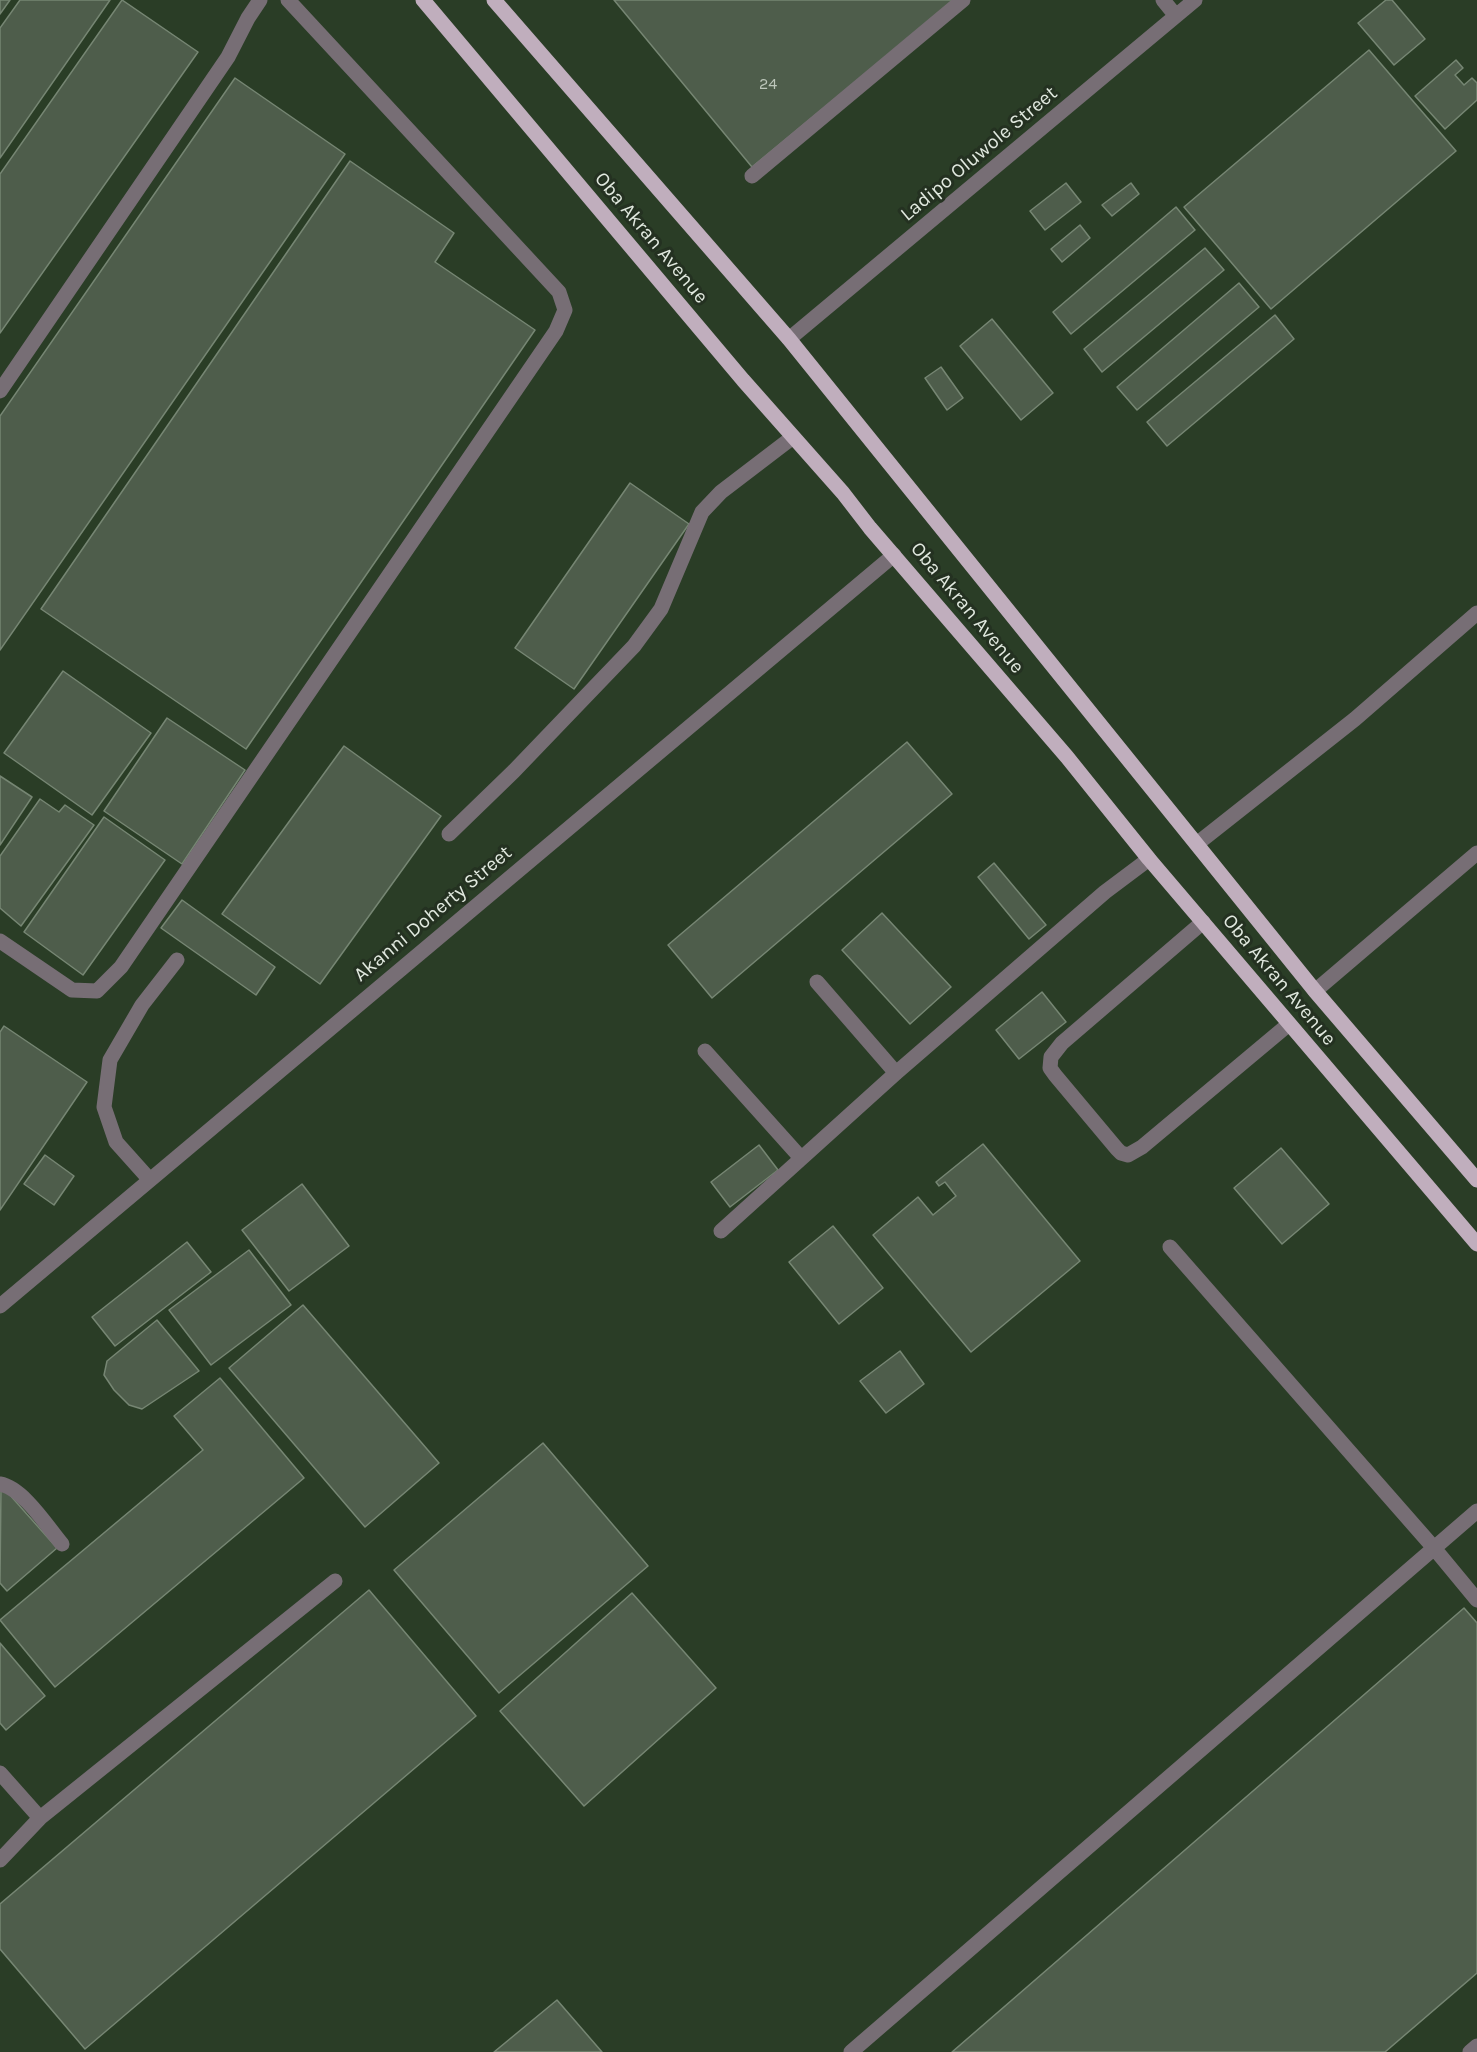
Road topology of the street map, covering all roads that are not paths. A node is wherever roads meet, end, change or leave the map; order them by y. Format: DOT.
graph roads {
  1 [pos="261,0"];
  2 [pos="288,0"];
  3 [pos="423,0"];
  4 [pos="494,0"];
  5 [pos="963,0"];
  6 [pos="1162,0"];
  7 [pos="1196,0"];
  8 [pos="1176,16"];
  9 [pos="752,176"];
  10 [pos="789,339"];
  11 [pos="0,391"];
  12 [pos="793,437"];
  13 [pos="894,555"];
  14 [pos="1477,613"];
  15 [pos="449,834"];
  16 [pos="1198,843"];
  17 [pos="1477,853"];
  18 [pos="1149,860"];
  19 [pos="1203,922"];
  20 [pos="0,941"];
  21 [pos="177,960"];
  22 [pos="816,982"];
  23 [pos="1315,990"];
  24 [pos="1289,1024"];
  25 [pos="705,1051"];
  26 [pos="896,1073"];
  27 [pos="801,1158"];
  28 [pos="150,1180"];
  29 [pos="1477,1180"];
  30 [pos="721,1231"];
  31 [pos="1477,1244"];
  32 [pos="1170,1247"];
  33 [pos="0,1306"];
  34 [pos="0,1484"];
  35 [pos="1477,1511"];
  36 [pos="62,1544"];
  37 [pos="1434,1548"];
  38 [pos="335,1581"];
  39 [pos="1477,1600"];
  40 [pos="0,1773"];
  41 [pos="40,1818"];
  42 [pos="0,1860"];
  43 [pos="1477,2046"];
  44 [pos="851,2052"];
  45 [pos="1470,2052"];
  1 -- 11 [label="street"];
  2 -- 20 [label="street"];
  3 -- 12 [label="main road, Oba Akran Avenue"];
  4 -- 10 [label="main road, Oba Akran Avenue"];
  5 -- 9 [label="street"];
  6 -- 8 [label="street"];
  7 -- 8 [label="street, Ladipo Oluwole Street"];
  8 -- 10 [label="street, Ladipo Oluwole Street"];
  10 -- 16 [label="main road, Oba Akran Avenue"];
  12 -- 13 [label="main road, Oba Akran Avenue"];
  12 -- 15 [label="street"];
  13 -- 18 [label="main road, Oba Akran Avenue"];
  13 -- 28 [label="street, Akanni Doherty Street"];
  14 -- 16 [label="street"];
  16 -- 23 [label="main road, Oba Akran Avenue"];
  17 -- 23 [label="street"];
  18 -- 19 [label="main road, Oba Akran Avenue"];
  18 -- 26 [label="street"];
  19 -- 24 [label="main road, Oba Akran Avenue"];
  19 -- 24 [label="street"];
  21 -- 28 [label="street"];
  22 -- 26 [label="street"];
  23 -- 29 [label="main road, Oba Akran Avenue"];
  24 -- 31 [label="main road, Oba Akran Avenue"];
  25 -- 27 [label="street"];
  26 -- 27 [label="street"];
  27 -- 30 [label="street"];
  28 -- 33 [label="street, Akanni Doherty Street"];
  32 -- 37 [label="street"];
  34 -- 36 [label="street"];
  35 -- 37 [label="street"];
  37 -- 39 [label="street"];
  37 -- 44 [label="street"];
  38 -- 41 [label="street"];
  40 -- 41 [label="street"];
  41 -- 42 [label="street"];
  43 -- 45 [label="street"];
}
